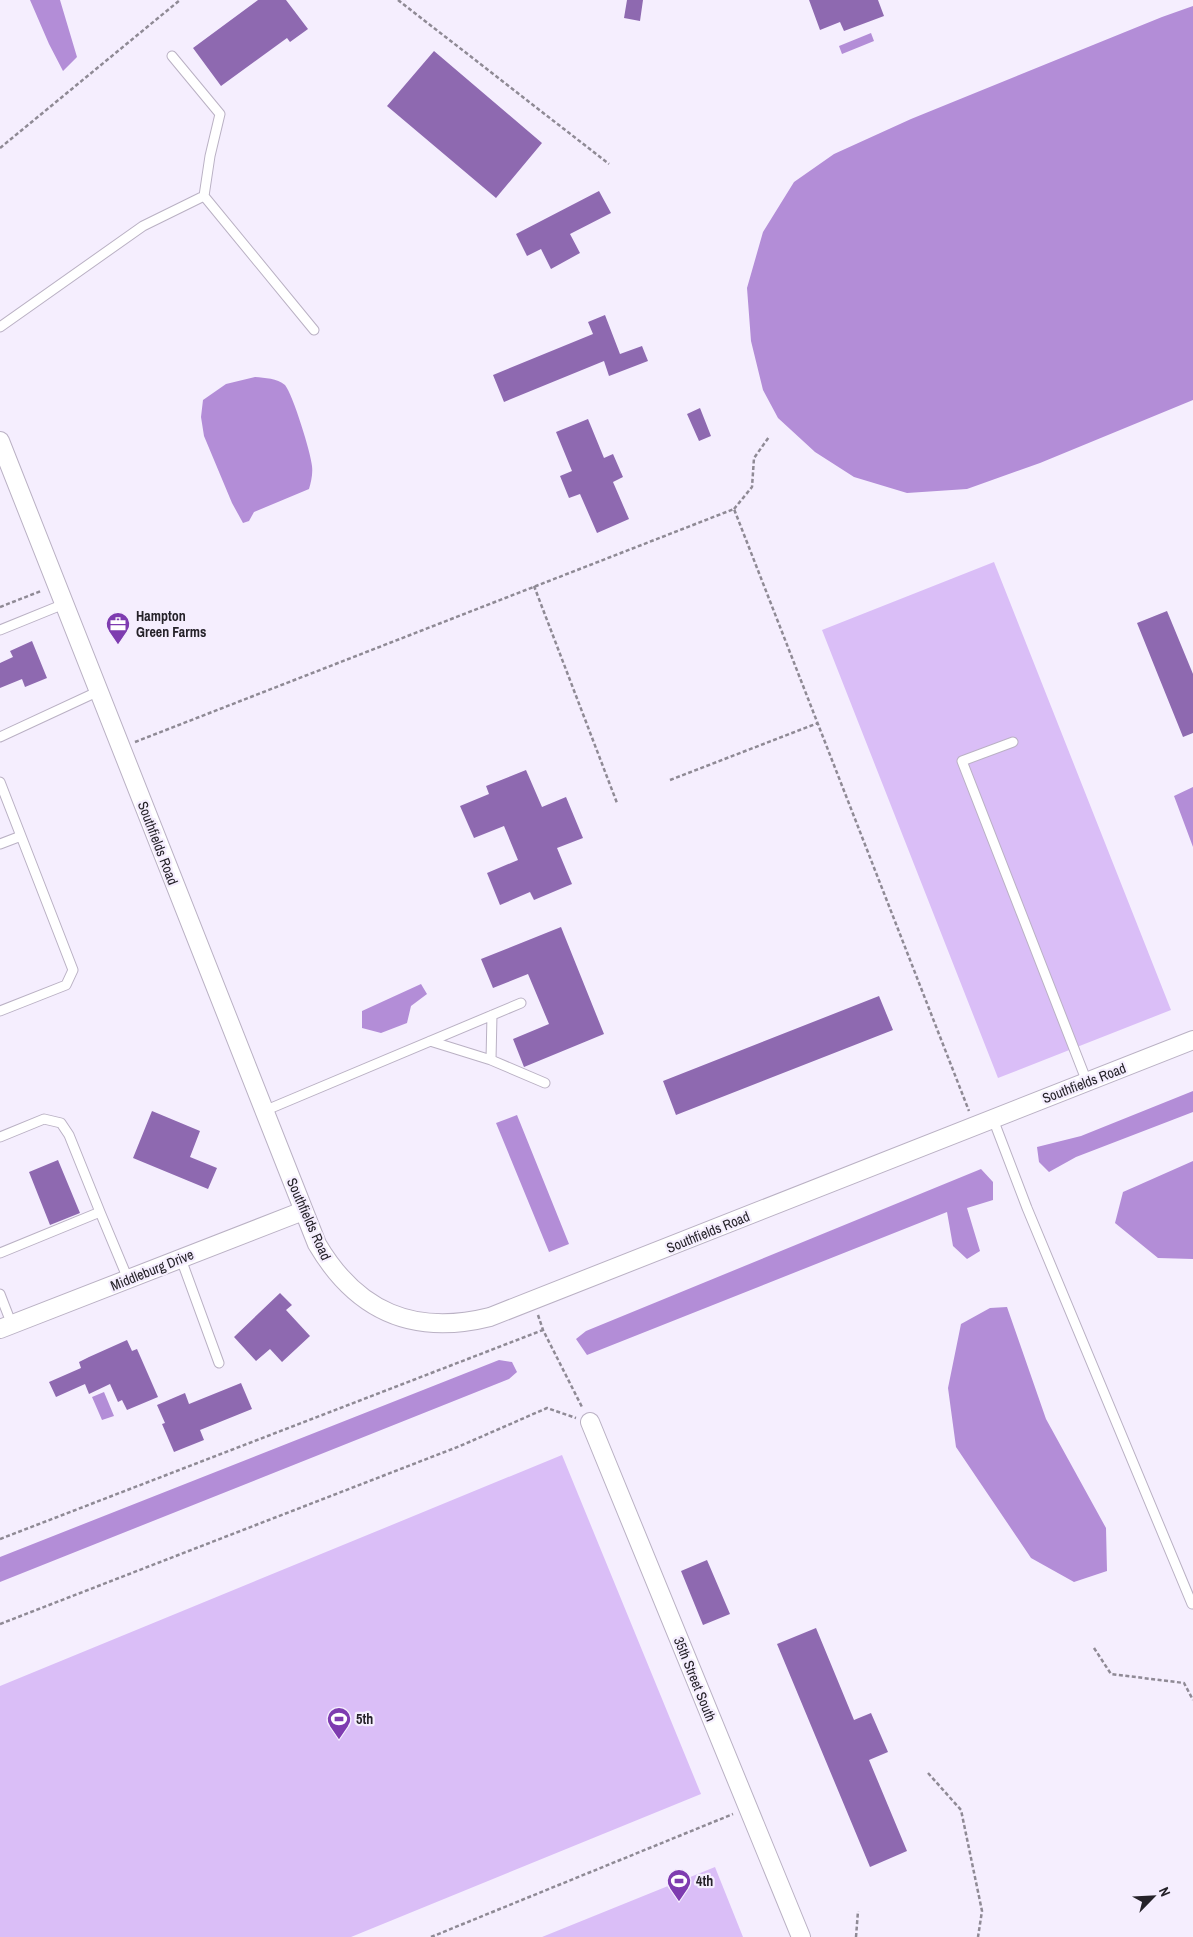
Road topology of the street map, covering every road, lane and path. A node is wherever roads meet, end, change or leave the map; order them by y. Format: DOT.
graph roads {
  1 [pos="180,0"];
  2 [pos="398,0"];
  3 [pos="172,56"];
  4 [pos="0,148"];
  5 [pos="609,164"];
  6 [pos="204,196"];
  7 [pos="0,327"];
  8 [pos="314,330"];
  9 [pos="768,437"];
  10 [pos="0,441"];
  11 [pos="734,509"];
  12 [pos="56,584"];
  13 [pos="534,586"];
  14 [pos="64,604"];
  15 [pos="0,607"];
  16 [pos="0,630"];
  17 [pos="98,691"];
  18 [pos="818,723"];
  19 [pos="0,737"];
  20 [pos="1013,742"];
  21 [pos="121,748"];
  22 [pos="670,780"];
  23 [pos="0,782"];
  24 [pos="617,803"];
  25 [pos="22,836"];
  26 [pos="0,844"];
  27 [pos="520,1003"];
  28 [pos="0,1011"];
  29 [pos="492,1015"];
  30 [pos="1193,1040"];
  31 [pos="430,1041"];
  32 [pos="491,1060"];
  33 [pos="1087,1082"];
  34 [pos="545,1083"];
  35 [pos="264,1111"];
  36 [pos="993,1119"];
  37 [pos="974,1126"];
  38 [pos="1,1134"];
  39 [pos="303,1210"];
  40 [pos="100,1212"];
  41 [pos="0,1253"];
  42 [pos="181,1259"];
  43 [pos="128,1279"];
  44 [pos="0,1294"];
  45 [pos="533,1301"];
  46 [pos="6,1327"];
  47 [pos="543,1330"];
  48 [pos="219,1363"];
  49 [pos="590,1422"];
  50 [pos="0,1539"];
  51 [pos="1192,1604"];
  52 [pos="0,1624"];
  53 [pos="1094,1648"];
  54 [pos="1193,1700"];
  55 [pos="928,1773"];
  56 [pos="748,1808"];
  57 [pos="858,1911"];
  58 [pos="431,1937"];
  59 [pos="801,1937"];
  60 [pos="856,1937"];
  61 [pos="978,1937"];
  1 -- 4 [label="path"];
  2 -- 5 [label="path"];
  3 -- 6 [label="lane"];
  6 -- 7 [label="lane"];
  6 -- 8 [label="lane"];
  9 -- 11 [label="path"];
  10 -- 12 [label="street, Southfields Road"];
  11 -- 13 [label="path"];
  11 -- 18 [label="path"];
  12 -- 14 [label="street, Southfields Road"];
  12 -- 15 [label="path"];
  13 -- 21 [label="path"];
  13 -- 24 [label="path"];
  14 -- 16 [label="lane"];
  14 -- 17 [label="street, Southfields Road"];
  17 -- 19 [label="lane"];
  17 -- 21 [label="street, Southfields Road"];
  18 -- 22 [label="path"];
  18 -- 37 [label="path"];
  20 -- 33 [label="lane"];
  21 -- 35 [label="street, Southfields Road"];
  23 -- 25 [label="lane"];
  25 -- 26 [label="lane"];
  25 -- 28 [label="lane"];
  27 -- 29 [label="lane"];
  29 -- 31 [label="lane"];
  29 -- 32 [label="lane"];
  30 -- 33 [label="street, Southfields Road"];
  31 -- 32 [label="lane"];
  31 -- 35 [label="lane"];
  32 -- 34 [label="lane"];
  33 -- 36 [label="street, Southfields Road"];
  35 -- 39 [label="street, Southfields Road"];
  36 -- 37 [label="street, Southfields Road"];
  36 -- 51 [label="lane"];
  37 -- 45 [label="street, Southfields Road"];
  38 -- 40 [label="lane"];
  39 -- 42 [label="street, Middleburg Drive"];
  39 -- 45 [label="street, Southfields Road"];
  40 -- 41 [label="lane"];
  40 -- 43 [label="lane"];
  42 -- 43 [label="street, Middleburg Drive"];
  42 -- 48 [label="lane"];
  43 -- 46 [label="street, Middleburg Drive"];
  44 -- 46 [label="lane"];
  45 -- 47 [label="path"];
  47 -- 49 [label="path"];
  47 -- 50 [label="path"];
  49 -- 52 [label="path"];
  49 -- 56 [label="street, 35th Street South"];
  53 -- 54 [label="path"];
  55 -- 61 [label="path"];
  56 -- 58 [label="path"];
  56 -- 59 [label="street, 35th Street South"];
  57 -- 60 [label="path"];
}
